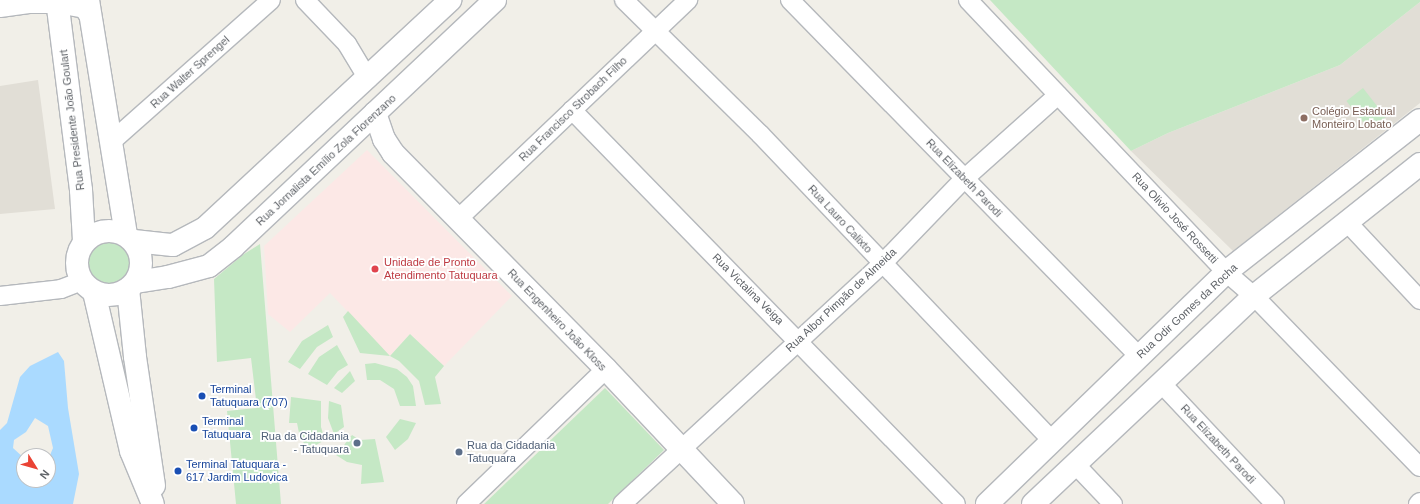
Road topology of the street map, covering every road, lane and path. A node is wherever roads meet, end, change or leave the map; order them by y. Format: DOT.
graph roads {
  1 [pos="88,0"];
  2 [pos="271,0"];
  3 [pos="306,0"];
  4 [pos="450,0"];
  5 [pos="495,0"];
  6 [pos="624,0"];
  7 [pos="688,0"];
  8 [pos="790,0"];
  9 [pos="968,0"];
  10 [pos="57,2"];
  11 [pos="0,8"];
  12 [pos="431,18"];
  13 [pos="92,23"];
  14 [pos="654,31"];
  15 [pos="453,39"];
  16 [pos="368,79"];
  17 [pos="1058,95"];
  18 [pos="572,110"];
  19 [pos="375,114"];
  20 [pos="1420,120"];
  21 [pos="110,143"];
  22 [pos="1420,164"];
  23 [pos="964,179"];
  24 [pos="458,219"];
  25 [pos="1347,222"];
  26 [pos="130,238"];
  27 [pos="84,241"];
  28 [pos="882,264"];
  29 [pos="1226,272"];
  30 [pos="132,285"];
  31 [pos="88,286"];
  32 [pos="0,296"];
  33 [pos="1254,296"];
  34 [pos="1420,300"];
  35 [pos="799,340"];
  36 [pos="1139,357"];
  37 [pos="606,370"];
  38 [pos="1161,383"];
  39 [pos="1052,441"];
  40 [pos="681,448"];
  41 [pos="1075,464"];
  42 [pos="1420,467"];
  43 [pos="152,504"];
  44 [pos="157,504"];
  45 [pos="466,504"];
  46 [pos="622,504"];
  47 [pos="733,504"];
  48 [pos="956,504"];
  49 [pos="987,504"];
  50 [pos="1033,504"];
  51 [pos="1112,504"];
  52 [pos="1275,504"];
  1 -- 13 [label="street"];
  2 -- 21 [label="street, Rua Walter Sprengel"];
  3 -- 16 [label="street"];
  4 -- 12 [label="street"];
  5 -- 15 [label="street, Rua Jornalista Emílio Zola Florenzano"];
  6 -- 14 [label="street, Rua Lauro Calixto"];
  7 -- 14 [label="street, Rua Francisco Strobach Filho"];
  8 -- 23 [label="street, Rua Elizabeth Parodi"];
  9 -- 17 [label="street, Rua Olivio José Rossetti"];
  10 -- 11 [label="street"];
  10 -- 13 [label="street"];
  10 -- 27 [label="street, Rua Presidente João Goulart"];
  12 -- 15 [label="street"];
  12 -- 16 [label="street"];
  13 -- 21 [label="street"];
  14 -- 18 [label="street, Rua Francisco Strobach Filho"];
  14 -- 28 [label="street, Rua Lauro Calixto"];
  15 -- 19 [label="street, Rua Jornalista Emílio Zola Florenzano"];
  16 -- 26 [label="street"];
  17 -- 23 [label="street, Rua Albor Pimpão de Almeida"];
  17 -- 29 [label="street, Rua Olivio José Rossetti"];
  18 -- 24 [label="street, Rua Francisco Strobach Filho"];
  18 -- 35 [label="street, Rua Victalina Veiga"];
  19 -- 24 [label="street, Rua Engenheiro João Kloss"];
  19 -- 30 [label="street, Rua Jornalista Emílio Zola Florenzano"];
  20 -- 29 [label="street, Rua Odir Gomes da Rocha"];
  21 -- 26 [label="street"];
  22 -- 25 [label="street"];
  23 -- 28 [label="street, Rua Albor Pimpão de Almeida"];
  23 -- 36 [label="street, Rua Elizabeth Parodi"];
  24 -- 37 [label="street, Rua Engenheiro João Kloss"];
  25 -- 33 [label="street"];
  25 -- 34 [label="street"];
  26 -- 27 [label="street"];
  26 -- 30 [label="street"];
  27 -- 31 [label="street, Rua Presidente João Goulart"];
  28 -- 35 [label="street, Rua Albor Pimpão de Almeida"];
  28 -- 39 [label="street, Rua Lauro Calixto"];
  29 -- 33 [label="street, Rua Olivio José Rossetti"];
  29 -- 36 [label="street, Rua Odir Gomes da Rocha"];
  30 -- 31 [label="street"];
  30 -- 44 [label="street"];
  31 -- 32 [label="street"];
  31 -- 43 [label="street, Rua Presidente João Goulart"];
  33 -- 38 [label="street"];
  33 -- 42 [label="street, Rua Olivio José Rossetti"];
  35 -- 40 [label="street, Rua Albor Pimpão de Almeida"];
  35 -- 48 [label="street, Rua Victalina Veiga"];
  36 -- 39 [label="street, Rua Odir Gomes da Rocha"];
  37 -- 40 [label="street, Rua Engenheiro João Kloss"];
  37 -- 45 [label="street"];
  38 -- 41 [label="street"];
  38 -- 52 [label="street, Rua Elizabeth Parodi"];
  39 -- 49 [label="street, Rua Odir Gomes da Rocha"];
  40 -- 46 [label="street, Rua Albor Pimpão de Almeida"];
  40 -- 47 [label="street, Rua Engenheiro João Kloss"];
  41 -- 50 [label="street"];
  41 -- 51 [label="street"];
}
